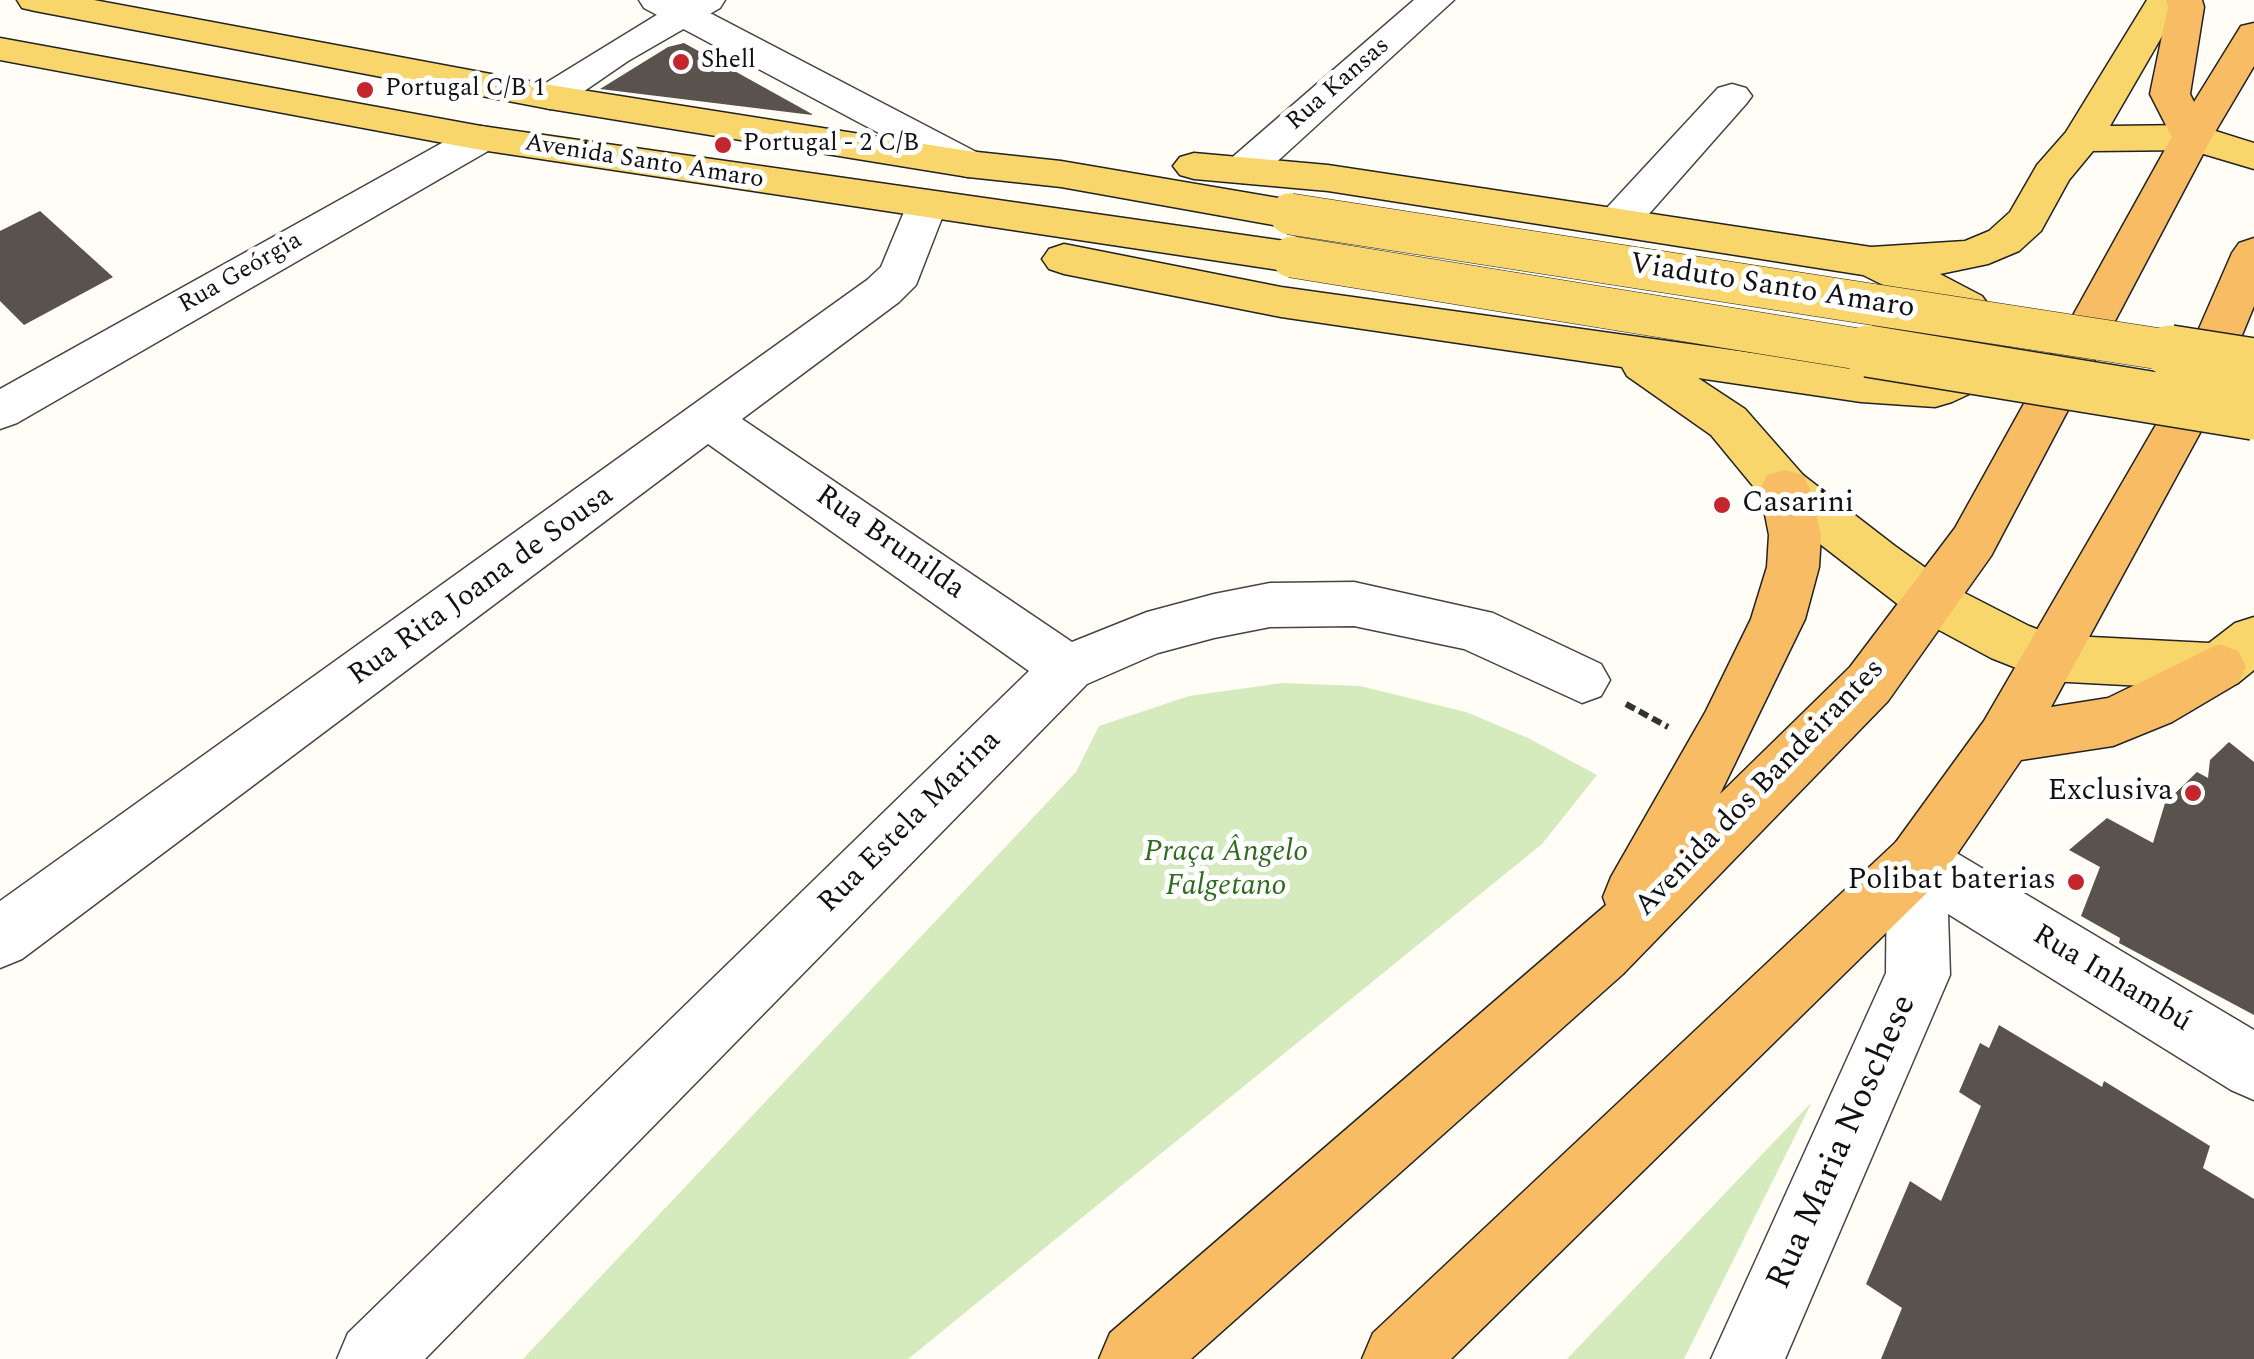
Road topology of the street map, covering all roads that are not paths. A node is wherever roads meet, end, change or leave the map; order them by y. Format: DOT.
graph roads {
  1 [pos="36,0"];
  2 [pos="1436,0"];
  3 [pos="2165,0"];
  4 [pos="2184,0"];
  5 [pos="683,4"];
  6 [pos="2254,34"];
  7 [pos="0,49"];
  8 [pos="1732,96"];
  9 [pos="550,97"];
  10 [pos="2192,137"];
  11 [pos="481,138"];
  12 [pos="2082,139"];
  13 [pos="2254,156"];
  14 [pos="968,164"];
  15 [pos="1242,170"];
  16 [pos="1062,174"];
  17 [pos="933,206"];
  18 [pos="1618,222"];
  19 [pos="1291,236"];
  20 [pos="2254,253"];
  21 [pos="1871,262"];
  22 [pos="1627,354"];
  23 [pos="2254,364"];
  24 [pos="2254,394"];
  25 [pos="0,411"];
  26 [pos="2254,414"];
  27 [pos="710,421"];
  28 [pos="1785,489"];
  29 [pos="1932,601"];
  30 [pos="2236,653"];
  31 [pos="2049,658"];
  32 [pos="1068,668"];
  33 [pos="1582,680"];
  34 [pos="2004,738"];
  35 [pos="1916,862"];
  36 [pos="0,938"];
  37 [pos="1602,953"];
  38 [pos="2254,1067"];
  39 [pos="374,1359"];
  40 [pos="1136,1359"];
  41 [pos="1399,1359"];
  42 [pos="1748,1359"];
  1 -- 9 [label="main road, Avenida Santo Amaro"];
  2 -- 15 [label="street, Rua Kansas"];
  3 -- 12 [label="main road"];
  4 -- 10 [label="highway"];
  5 -- 9 [label="street"];
  5 -- 14 [label="street"];
  6 -- 10 [label="highway, Avenida dos Bandeirantes"];
  7 -- 11 [label="main road, Avenida Santo Amaro"];
  8 -- 18 [label="street"];
  9 -- 14 [label="main road, Avenida Santo Amaro"];
  10 -- 12 [label="main road"];
  10 -- 13 [label="main road"];
  10 -- 29 [label="highway, Avenida dos Bandeirantes"];
  11 -- 17 [label="main road, Avenida Santo Amaro"];
  11 -- 25 [label="street, Rua Geórgia"];
  12 -- 21 [label="main road"];
  14 -- 16 [label="main road, Avenida Santo Amaro"];
  15 -- 16 [label="main road"];
  15 -- 18 [label="main road"];
  16 -- 19 [label="main road, Avenida Santo Amaro"];
  17 -- 19 [label="main road, Avenida Santo Amaro"];
  17 -- 22 [label="main road"];
  17 -- 27 [label="street, Rua Rita Joana de Sousa"];
  18 -- 21 [label="main road"];
  19 -- 23 [label="main road, Viaduto Santo Amaro, bridge"];
  19 -- 26 [label="main road, Viaduto Santo Amaro, bridge"];
  20 -- 31 [label="highway"];
  21 -- 22 [label="main road"];
  22 -- 28 [label="main road"];
  23 -- 24 [label="main road"];
  27 -- 32 [label="street, Rua Brunilda"];
  27 -- 36 [label="street, Rua Rita Joana de Sousa"];
  28 -- 29 [label="main road"];
  28 -- 37 [label="highway"];
  29 -- 31 [label="main road"];
  29 -- 37 [label="highway, Avenida dos Bandeirantes"];
  30 -- 31 [label="main road"];
  30 -- 34 [label="highway"];
  31 -- 34 [label="highway"];
  32 -- 33 [label="street, Rua Estela Marina"];
  32 -- 39 [label="street, Rua Estela Marina"];
  34 -- 35 [label="highway"];
  35 -- 38 [label="street, Rua Inhambú"];
  35 -- 41 [label="highway"];
  35 -- 42 [label="street, Rua Maria Noschese"];
  37 -- 40 [label="highway, Avenida dos Bandeirantes"];
}
